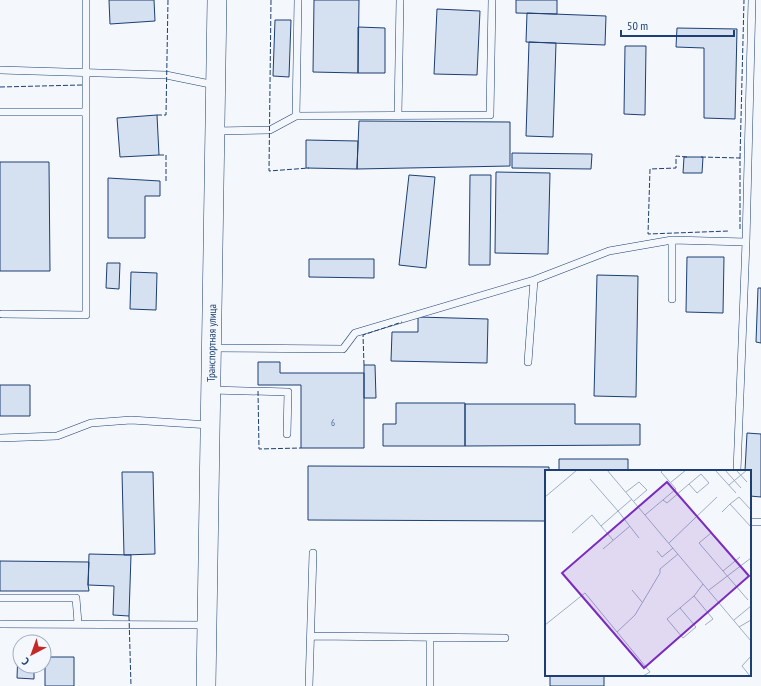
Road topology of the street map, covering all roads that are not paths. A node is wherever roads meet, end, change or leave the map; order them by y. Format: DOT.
graph roads {
  1 [pos="86,0"];
  2 [pos="217,0"];
  3 [pos="298,0"];
  4 [pos="400,0"];
  5 [pos="492,0"];
  6 [pos="752,0"];
  7 [pos="0,70"];
  8 [pos="86,73"];
  9 [pos="215,85"];
  10 [pos="0,112"];
  11 [pos="86,112"];
  12 [pos="296,116"];
  13 [pos="398,116"];
  14 [pos="215,131"];
  15 [pos="672,240"];
  16 [pos="746,242"];
  17 [pos="534,280"];
  18 [pos="672,299"];
  19 [pos="2,314"];
  20 [pos="211,348"];
  21 [pos="528,362"];
  22 [pos="210,390"];
  23 [pos="210,425"];
  24 [pos="287,434"];
  25 [pos="0,438"];
  26 [pos="737,470"];
  27 [pos="312,553"];
  28 [pos="0,598"];
  29 [pos="78,623"];
  30 [pos="0,624"];
  31 [pos="207,625"];
  32 [pos="311,636"];
  33 [pos="430,637"];
  34 [pos="505,638"];
  35 [pos="206,686"];
  36 [pos="309,686"];
  37 [pos="430,686"];
  1 -- 8 [label="lane"];
  2 -- 9 [label="main road, Транспортная улица"];
  3 -- 12 [label="lane"];
  4 -- 13 [label="lane"];
  5 -- 13 [label="lane"];
  6 -- 16 [label="lane"];
  7 -- 8 [label="lane"];
  8 -- 9 [label="lane"];
  8 -- 11 [label="lane"];
  9 -- 14 [label="main road, Транспортная улица"];
  10 -- 11 [label="lane"];
  11 -- 19 [label="lane"];
  12 -- 13 [label="lane"];
  12 -- 14 [label="lane"];
  14 -- 20 [label="main road, Транспортная улица"];
  15 -- 16 [label="lane"];
  15 -- 17 [label="lane"];
  15 -- 18 [label="lane"];
  16 -- 26 [label="lane"];
  17 -- 20 [label="lane"];
  17 -- 21 [label="lane"];
  20 -- 22 [label="main road, Транспортная улица"];
  22 -- 23 [label="main road, Транспортная улица"];
  22 -- 24 [label="lane"];
  23 -- 25 [label="lane"];
  23 -- 31 [label="main road, Транспортная улица"];
  27 -- 32 [label="lane"];
  28 -- 29 [label="lane"];
  29 -- 30 [label="lane"];
  29 -- 31 [label="lane"];
  31 -- 35 [label="main road, Транспортная улица"];
  32 -- 33 [label="lane"];
  32 -- 36 [label="lane"];
  33 -- 34 [label="lane"];
  33 -- 37 [label="lane"];
}
